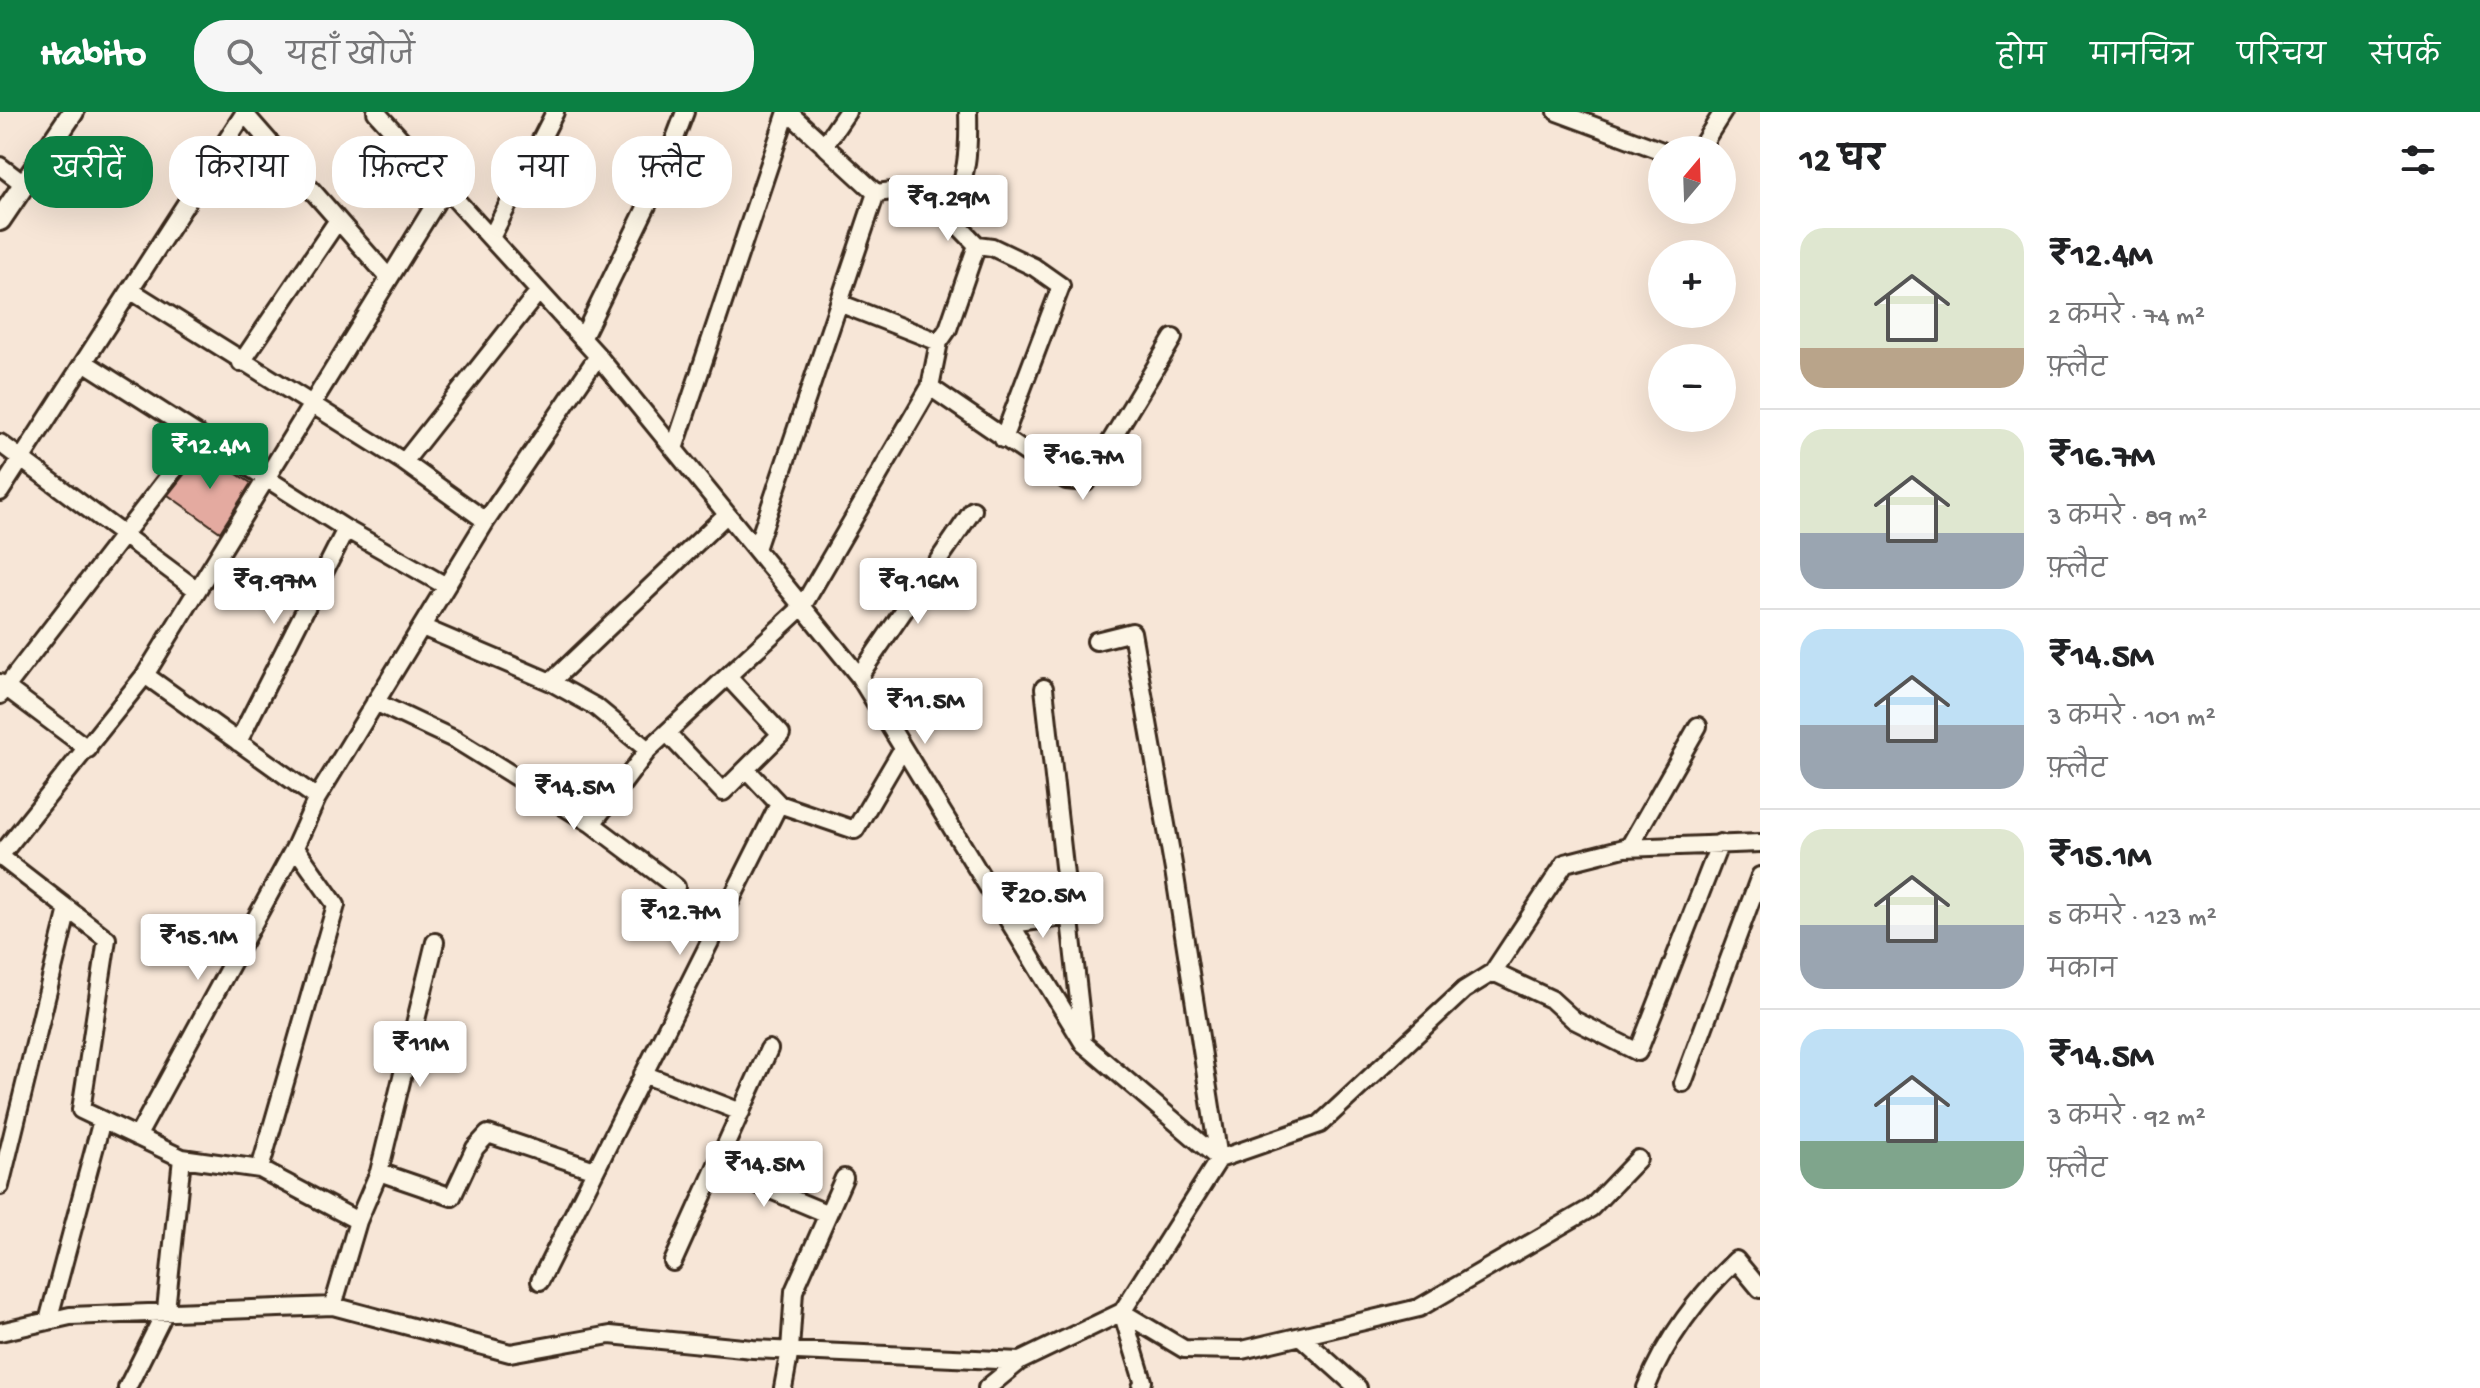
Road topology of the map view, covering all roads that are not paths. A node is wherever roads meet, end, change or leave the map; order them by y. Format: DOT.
graph roads {
  1 [pos="73,112"];
  2 [pos="376,112"];
  3 [pos="555,112"];
  4 [pos="685,112"];
  5 [pos="787,112"];
  6 [pos="847,112"];
  7 [pos="968,112"];
  8 [pos="1557,112"];
  9 [pos="1723,112"];
  10 [pos="244,113"];
  11 [pos="57,136"];
  12 [pos="398,136"];
  13 [pos="1708,136"];
  14 [pos="824,146"];
  15 [pos="1648,146"];
  16 [pos="0,166"];
  17 [pos="24,184"];
  18 [pos="24,186"];
  19 [pos="876,193"];
  20 [pos="433,208"];
  21 [pos="463,208"];
  22 [pos="947,214"];
  23 [pos="0,220"];
  24 [pos="338,220"];
  25 [pos="491,238"];
  26 [pos="977,245"];
  27 [pos="389,278"];
  28 [pos="130,290"];
  29 [pos="539,291"];
  30 [pos="839,303"];
  31 [pos="1173,338"];
  32 [pos="582,339"];
  33 [pos="939,342"];
  34 [pos="598,356"];
  35 [pos="84,362"];
  36 [pos="241,363"];
  37 [pos="930,387"];
  38 [pos="311,405"];
  39 [pos="199,437"];
  40 [pos="1003,439"];
  41 [pos="0,443"];
  42 [pos="674,449"];
  43 [pos="21,459"];
  44 [pos="404,462"];
  45 [pos="267,476"];
  46 [pos="0,492"];
  47 [pos="973,510"];
  48 [pos="727,514"];
  49 [pos="486,521"];
  50 [pos="346,529"];
  51 [pos="124,535"];
  52 [pos="756,549"];
  53 [pos="446,586"];
  54 [pos="197,590"];
  55 [pos="802,607"];
  56 [pos="422,627"];
  57 [pos="1096,641"];
  58 [pos="145,675"];
  59 [pos="859,676"];
  60 [pos="728,677"];
  61 [pos="551,682"];
  62 [pos="1044,688"];
  63 [pos="2,689"];
  64 [pos="375,702"];
  65 [pos="1698,726"];
  66 [pos="667,733"];
  67 [pos="238,742"];
  68 [pos="903,748"];
  69 [pos="88,749"];
  70 [pos="648,750"];
  71 [pos="746,769"];
  72 [pos="317,798"];
  73 [pos="779,804"];
  74 [pos="592,824"];
  75 [pos="1720,843"];
  76 [pos="1760,843"];
  77 [pos="295,847"];
  78 [pos="1629,847"];
  79 [pos="0,857"];
  80 [pos="1760,876"];
  81 [pos="676,887"];
  82 [pos="68,909"];
  83 [pos="1070,916"];
  84 [pos="1011,924"];
  85 [pos="435,942"];
  86 [pos="1493,972"];
  87 [pos="1084,1044"];
  88 [pos="769,1049"];
  89 [pos="643,1074"];
  90 [pos="1683,1083"];
  91 [pos="741,1112"];
  92 [pos="102,1120"];
  93 [pos="137,1137"];
  94 [pos="182,1158"];
  95 [pos="1219,1159"];
  96 [pos="1638,1159"];
  97 [pos="716,1167"];
  98 [pos="260,1169"];
  99 [pos="595,1170"];
  100 [pos="379,1172"];
  101 [pos="844,1178"];
  102 [pos="0,1186"];
  103 [pos="828,1214"];
  104 [pos="358,1221"];
  105 [pos="673,1262"];
  106 [pos="540,1281"];
  107 [pos="1760,1289"];
  108 [pos="333,1306"];
  109 [pos="166,1310"];
  110 [pos="1122,1312"];
  111 [pos="48,1321"];
  112 [pos="0,1332"];
  113 [pos="1301,1337"];
  114 [pos="790,1350"];
  115 [pos="1020,1361"];
  116 [pos="127,1388"];
  117 [pos="783,1388"];
  118 [pos="987,1388"];
  119 [pos="1141,1388"];
  120 [pos="1358,1388"];
  121 [pos="1646,1388"];
  1 -- 11 [label="street"];
  2 -- 12 [label="street"];
  3 -- 25 [label="street"];
  4 -- 32 [label="street"];
  5 -- 14 [label="street"];
  5 -- 42 [label="street"];
  6 -- 14 [label="street"];
  7 -- 22 [label="street"];
  8 -- 15 [label="street"];
  9 -- 13 [label="street"];
  10 -- 24 [label="street"];
  10 -- 28 [label="street"];
  14 -- 19 [label="street"];
  16 -- 17 [label="street"];
  18 -- 23 [label="street"];
  19 -- 22 [label="street"];
  19 -- 30 [label="street"];
  20 -- 27 [label="street"];
  21 -- 25 [label="street"];
  22 -- 26 [label="street"];
  24 -- 27 [label="street"];
  24 -- 36 [label="street"];
  25 -- 29 [label="street"];
  26 -- 33 [label="street"];
  26 -- 40 [label="street"];
  27 -- 38 [label="street"];
  28 -- 35 [label="street"];
  28 -- 36 [label="street"];
  29 -- 32 [label="street"];
  29 -- 44 [label="street"];
  30 -- 33 [label="street"];
  30 -- 52 [label="street"];
  31 -- 40 [label="street"];
  32 -- 34 [label="street"];
  33 -- 37 [label="street"];
  34 -- 42 [label="street"];
  34 -- 49 [label="street"];
  35 -- 39 [label="street"];
  35 -- 43 [label="street"];
  36 -- 38 [label="street"];
  37 -- 40 [label="street"];
  37 -- 55 [label="street"];
  38 -- 44 [label="street"];
  38 -- 45 [label="street"];
  39 -- 45 [label="street"];
  39 -- 51 [label="street"];
  41 -- 43 [label="street"];
  42 -- 48 [label="street"];
  43 -- 46 [label="street"];
  43 -- 51 [label="street"];
  44 -- 49 [label="street"];
  45 -- 50 [label="street"];
  45 -- 54 [label="street"];
  47 -- 59 [label="street"];
  48 -- 52 [label="street"];
  48 -- 61 [label="street"];
  49 -- 53 [label="street"];
  50 -- 53 [label="street"];
  50 -- 67 [label="street"];
  51 -- 54 [label="street"];
  51 -- 63 [label="street"];
  52 -- 55 [label="street"];
  53 -- 56 [label="street"];
  54 -- 58 [label="street"];
  55 -- 59 [label="street"];
  55 -- 60 [label="street"];
  56 -- 61 [label="street"];
  56 -- 64 [label="street"];
  57 -- 95 [label="street"];
  58 -- 67 [label="street"];
  58 -- 69 [label="street"];
  59 -- 68 [label="street"];
  60 -- 66 [label="street"];
  60 -- 71 [label="street"];
  61 -- 70 [label="street"];
  62 -- 83 [label="street"];
  63 -- 69 [label="street"];
  64 -- 72 [label="street"];
  64 -- 74 [label="street"];
  65 -- 78 [label="street"];
  66 -- 70 [label="street"];
  66 -- 71 [label="street"];
  67 -- 72 [label="street"];
  68 -- 73 [label="street"];
  68 -- 84 [label="street"];
  69 -- 79 [label="street"];
  70 -- 74 [label="street"];
  71 -- 73 [label="street"];
  72 -- 77 [label="street"];
  73 -- 89 [label="street"];
  74 -- 81 [label="street"];
  75 -- 76 [label="street"];
  75 -- 78 [label="street"];
  75 -- 86 [label="street"];
  77 -- 93 [label="street"];
  77 -- 98 [label="street"];
  78 -- 86 [label="street"];
  79 -- 82 [label="street"];
  80 -- 90 [label="street"];
  82 -- 92 [label="street"];
  82 -- 102 [label="street"];
  83 -- 84 [label="street"];
  83 -- 87 [label="street"];
  84 -- 87 [label="street"];
  85 -- 100 [label="street"];
  86 -- 95 [label="street"];
  87 -- 95 [label="street"];
  88 -- 91 [label="street"];
  89 -- 91 [label="street"];
  89 -- 99 [label="street"];
  91 -- 97 [label="street"];
  92 -- 93 [label="street"];
  92 -- 111 [label="street"];
  93 -- 94 [label="street"];
  94 -- 98 [label="street"];
  94 -- 109 [label="street"];
  95 -- 110 [label="street"];
  96 -- 113 [label="street"];
  97 -- 103 [label="street"];
  97 -- 105 [label="street"];
  98 -- 104 [label="street"];
  99 -- 100 [label="street"];
  99 -- 106 [label="street"];
  100 -- 104 [label="street"];
  101 -- 103 [label="street"];
  103 -- 114 [label="street"];
  104 -- 108 [label="street"];
  107 -- 121 [label="street"];
  108 -- 109 [label="street"];
  108 -- 114 [label="street"];
  109 -- 111 [label="street"];
  109 -- 116 [label="street"];
  110 -- 113 [label="street"];
  110 -- 115 [label="street"];
  110 -- 119 [label="street"];
  111 -- 112 [label="street"];
  113 -- 120 [label="street"];
  114 -- 115 [label="street"];
  114 -- 117 [label="street"];
  115 -- 118 [label="street"];
}
